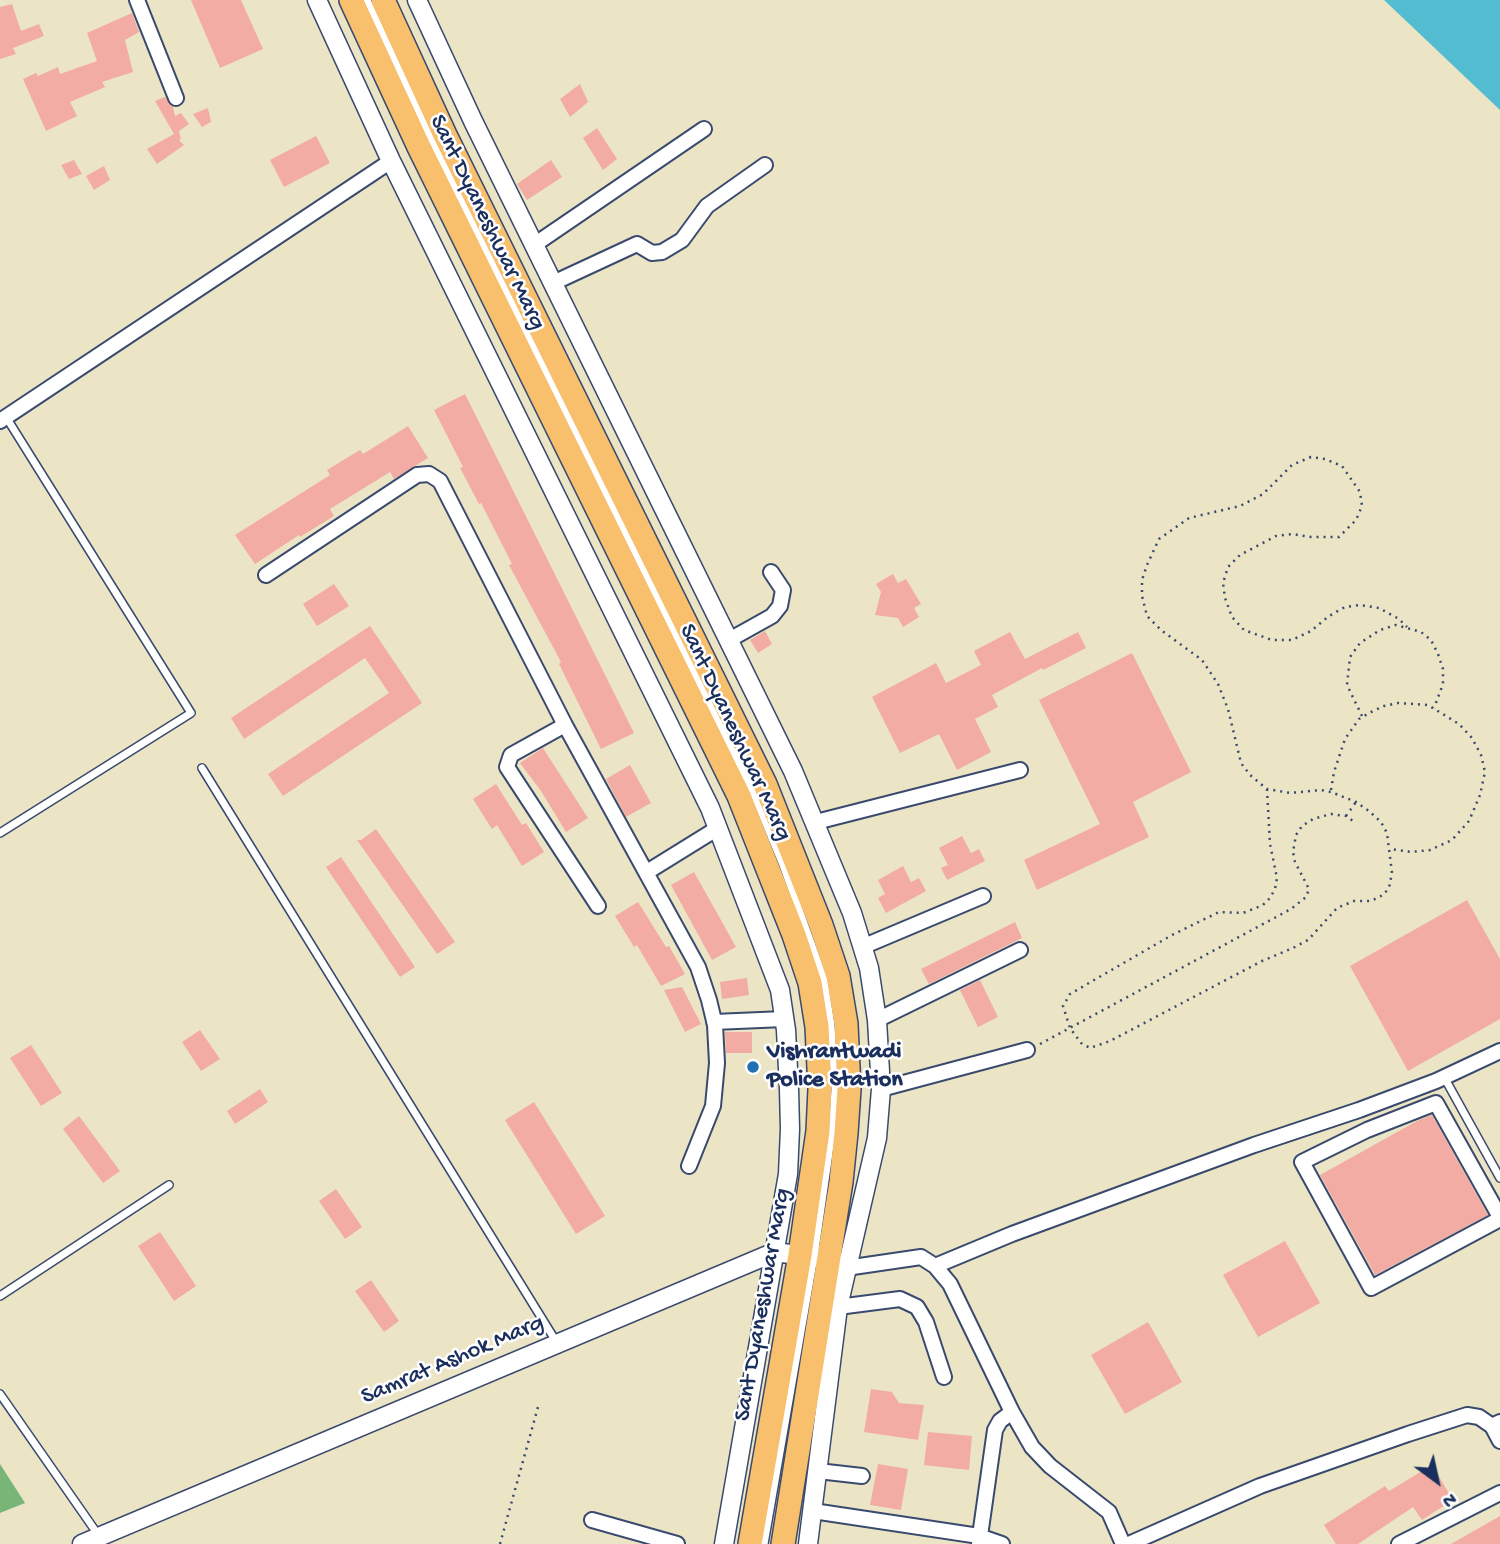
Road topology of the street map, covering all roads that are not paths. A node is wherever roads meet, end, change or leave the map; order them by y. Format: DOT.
graph roads {
  1 [pos="137,0"];
  2 [pos="317,0"];
  3 [pos="351,0"];
  4 [pos="367,0"];
  5 [pos="383,0"];
  6 [pos="417,0"];
  7 [pos="176,98"];
  8 [pos="704,129"];
  9 [pos="391,161"];
  10 [pos="765,164"];
  11 [pos="534,245"];
  12 [pos="553,283"];
  13 [pos="3,419"];
  14 [pos="771,572"];
  15 [pos="266,575"];
  16 [pos="729,640"];
  17 [pos="565,725"];
  18 [pos="202,768"];
  19 [pos="1020,770"];
  20 [pos="816,822"];
  21 [pos="718,828"];
  22 [pos="0,833"];
  23 [pos="648,872"];
  24 [pos="983,896"];
  25 [pos="598,906"];
  26 [pos="862,947"];
  27 [pos="1020,950"];
  28 [pos="784,1019"];
  29 [pos="877,1020"];
  30 [pos="714,1022"];
  31 [pos="1027,1050"];
  32 [pos="1500,1051"];
  33 [pos="1444,1077"];
  34 [pos="881,1089"];
  35 [pos="1359,1110"];
  36 [pos="1367,1130"];
  37 [pos="689,1166"];
  38 [pos="1500,1178"];
  39 [pos="169,1185"];
  40 [pos="1500,1218"];
  41 [pos="775,1252"];
  42 [pos="822,1260"];
  43 [pos="935,1266"];
  44 [pos="0,1296"];
  45 [pos="838,1307"];
  46 [pos="557,1344"];
  47 [pos="944,1377"];
  48 [pos="0,1394"];
  49 [pos="1012,1412"];
  50 [pos="1496,1424"];
  51 [pos="1500,1441"];
  52 [pos="818,1471"];
  53 [pos="862,1476"];
  54 [pos="1500,1493"];
  55 [pos="813,1511"];
  56 [pos="592,1520"];
  57 [pos="979,1540"];
  58 [pos="91,1541"];
  59 [pos="677,1544"];
  60 [pos="724,1544"];
  61 [pos="750,1544"];
  62 [pos="764,1544"];
  63 [pos="783,1544"];
  64 [pos="808,1544"];
  65 [pos="1002,1544"];
  66 [pos="1123,1544"];
  67 [pos="1129,1544"];
  68 [pos="1399,1544"];
  1 -- 7 [label="street"];
  2 -- 9 [label="street"];
  3 -- 42 [label="main road, Sant Dyaneshwar Marg"];
  4 -- 42 [label="lane"];
  5 -- 42 [label="main road, Sant Dyaneshwar Marg"];
  6 -- 11 [label="street"];
  8 -- 11 [label="street"];
  9 -- 13 [label="street"];
  9 -- 21 [label="street"];
  10 -- 12 [label="street"];
  11 -- 12 [label="street"];
  12 -- 16 [label="street"];
  13 -- 22 [label="lane"];
  14 -- 16 [label="street"];
  15 -- 17 [label="street"];
  16 -- 20 [label="street"];
  17 -- 23 [label="street"];
  17 -- 25 [label="street"];
  18 -- 46 [label="lane"];
  19 -- 20 [label="street"];
  20 -- 26 [label="street"];
  21 -- 23 [label="street"];
  21 -- 28 [label="street"];
  23 -- 30 [label="street"];
  24 -- 26 [label="street"];
  26 -- 29 [label="street"];
  27 -- 29 [label="street"];
  28 -- 30 [label="street"];
  28 -- 41 [label="street"];
  29 -- 34 [label="street"];
  30 -- 37 [label="street"];
  31 -- 34 [label="street"];
  32 -- 33 [label="street"];
  33 -- 35 [label="street"];
  33 -- 38 [label="lane"];
  34 -- 42 [label="street"];
  35 -- 36 [label="street"];
  35 -- 43 [label="street"];
  36 -- 40 [label="street"];
  36 -- 40 [label="street"];
  39 -- 44 [label="lane"];
  41 -- 42 [label="street, Samrat Ashok Marg"];
  41 -- 46 [label="street, Samrat Ashok Marg"];
  41 -- 60 [label="street"];
  42 -- 43 [label="street"];
  42 -- 45 [label="street"];
  42 -- 61 [label="main road, Sant Dyaneshwar Marg"];
  42 -- 62 [label="lane"];
  42 -- 63 [label="main road, Sant Dyaneshwar Marg"];
  43 -- 49 [label="street"];
  45 -- 47 [label="street"];
  45 -- 52 [label="street"];
  46 -- 58 [label="street, Samrat Ashok Marg"];
  48 -- 58 [label="lane"];
  49 -- 57 [label="street"];
  49 -- 66 [label="street"];
  50 -- 51 [label="street"];
  50 -- 67 [label="street"];
  52 -- 53 [label="street"];
  52 -- 55 [label="street"];
  54 -- 68 [label="street"];
  55 -- 57 [label="street"];
  55 -- 64 [label="street"];
  56 -- 59 [label="street"];
  57 -- 65 [label="street"];
}
